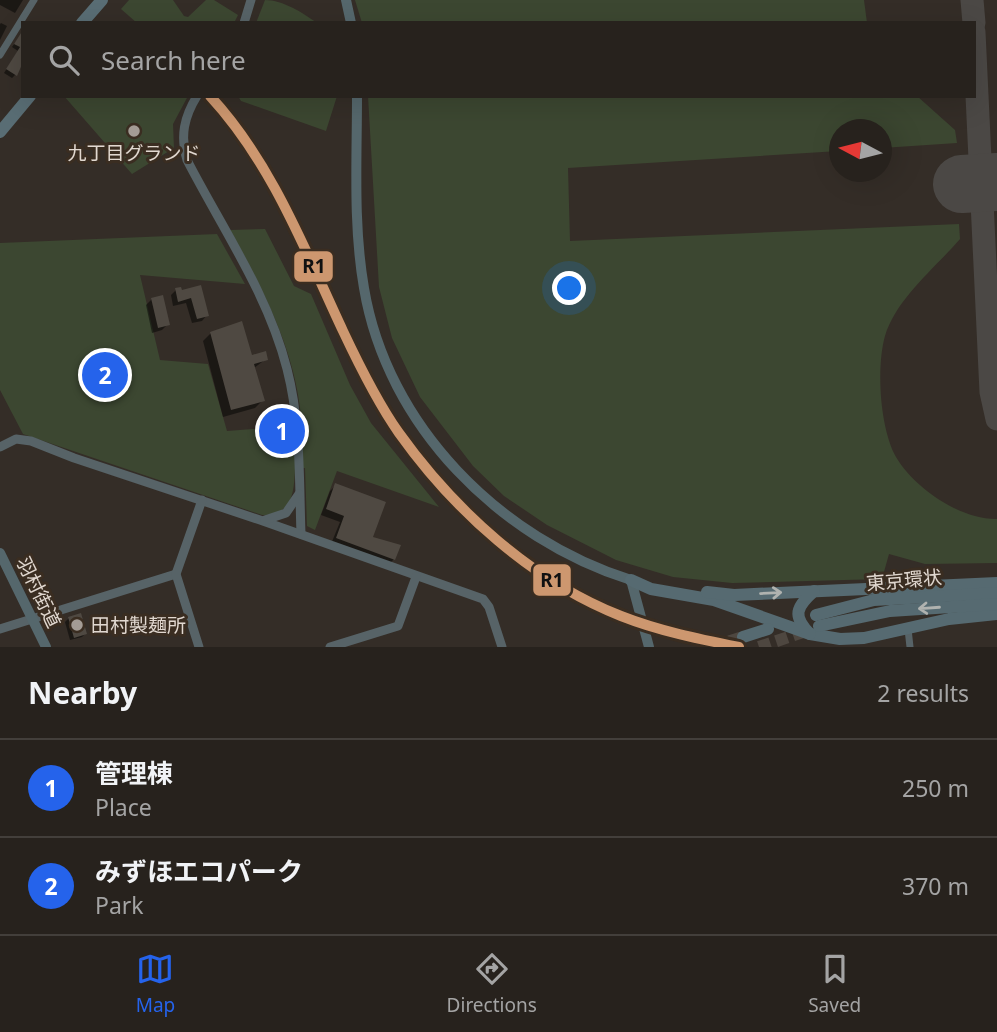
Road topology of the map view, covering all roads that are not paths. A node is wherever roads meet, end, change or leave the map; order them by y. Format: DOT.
graph roads {
  1 [pos="34,0"];
  2 [pos="102,0"];
  3 [pos="111,0"];
  4 [pos="251,0"];
  5 [pos="346,0"];
  6 [pos="21,21"];
  7 [pos="21,21"];
  8 [pos="84,21"];
  9 [pos="94,21"];
  10 [pos="245,21"];
  11 [pos="351,21"];
  12 [pos="0,55"];
  13 [pos="21,94"];
  14 [pos="28,98"];
  15 [pos="196,98"];
  16 [pos="357,98"];
  17 [pos="0,119"];
  18 [pos="0,132"];
  19 [pos="0,447"];
  20 [pos="299,492"];
  21 [pos="202,500"];
  22 [pos="260,520"];
  23 [pos="301,534"];
  24 [pos="0,553"];
  25 [pos="176,574"];
  26 [pos="416,577"];
  27 [pos="631,580"];
  28 [pos="997,583"];
  29 [pos="814,591"];
  30 [pos="997,593"];
  31 [pos="997,604"];
  32 [pos="997,614"];
  33 [pos="32,619"];
  34 [pos="815,625"];
  35 [pos="0,628"];
  36 [pos="768,629"];
  37 [pos="908,629"];
  38 [pos="743,637"];
  39 [pos="46,647"];
  40 [pos="199,647"];
  41 [pos="330,647"];
  42 [pos="502,647"];
  43 [pos="649,647"];
  44 [pos="910,647"];
  1 -- 7 [label="street"];
  2 -- 8 [label="main road"];
  3 -- 9 [label="main road"];
  4 -- 10 [label="street"];
  5 -- 11 [label="main road"];
  6 -- 12 [label="street"];
  13 -- 17 [label="main road"];
  14 -- 18 [label="main road"];
  15 -- 20 [label="street"];
  16 -- 27 [label="main road"];
  19 -- 21 [label="street"];
  20 -- 22 [label="street"];
  20 -- 23 [label="street"];
  21 -- 22 [label="street"];
  21 -- 25 [label="street"];
  22 -- 23 [label="street"];
  23 -- 26 [label="street"];
  24 -- 33 [label="main road, 羽村街道"];
  25 -- 33 [label="street"];
  25 -- 40 [label="street"];
  26 -- 41 [label="street"];
  26 -- 42 [label="street"];
  27 -- 29 [label="highway, one-way"];
  27 -- 34 [label="highway"];
  27 -- 43 [label="main road"];
  28 -- 29 [label="highway"];
  29 -- 34 [label="highway"];
  30 -- 34 [label="highway, 東京環状"];
  31 -- 34 [label="highway, 東京環状, one-way"];
  32 -- 37 [label="highway"];
  33 -- 35 [label="street"];
  33 -- 39 [label="main road, 羽村街道"];
  34 -- 37 [label="highway"];
  36 -- 38 [label="highway"];
  37 -- 44 [label="street"];
}
